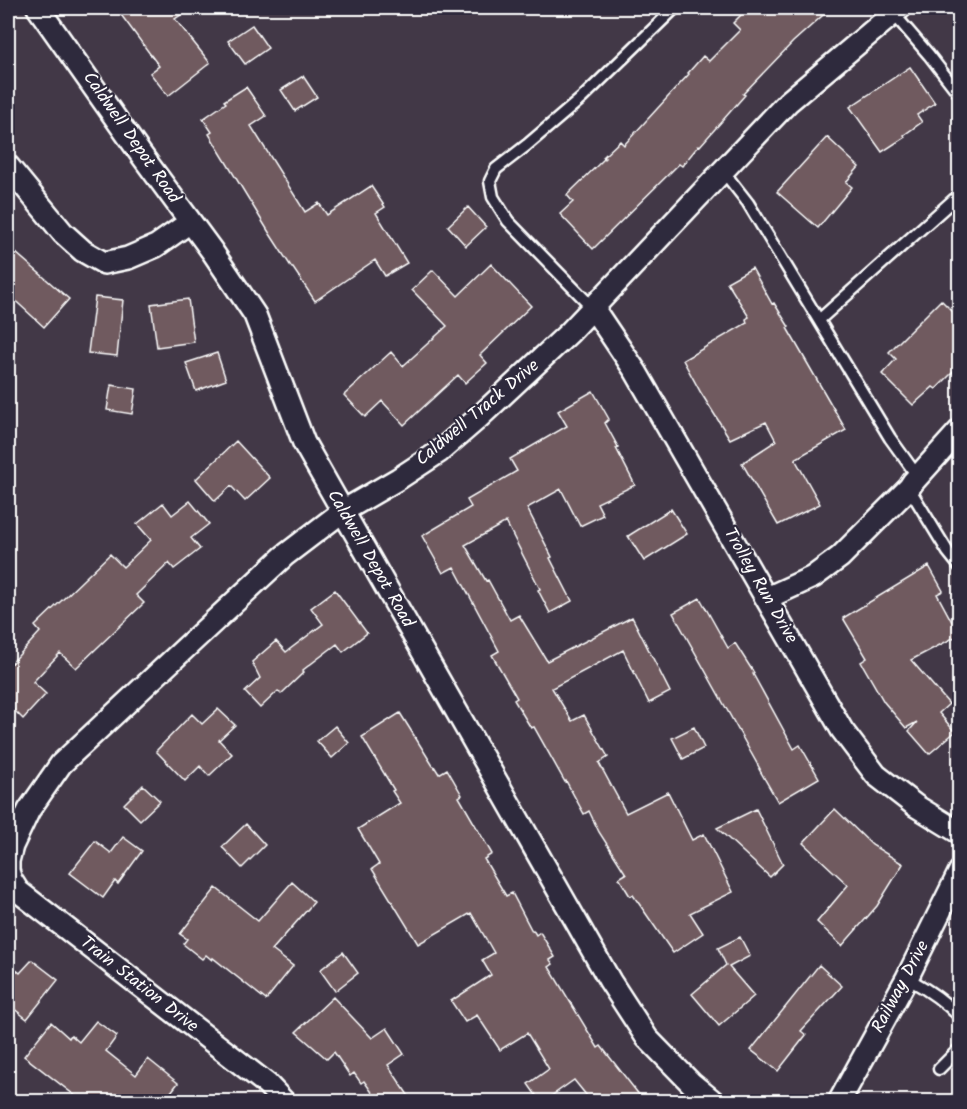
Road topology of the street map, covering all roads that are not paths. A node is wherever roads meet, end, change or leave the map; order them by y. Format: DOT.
graph roads {
  1 [pos="38,8"];
  2 [pos="675,8"];
  3 [pos="896,10"];
  4 [pos="960,95"];
  5 [pos="8,166"];
  6 [pos="723,171"];
  7 [pos="960,194"];
  8 [pos="190,222"];
  9 [pos="593,308"];
  10 [pos="819,320"];
  11 [pos="960,430"];
  12 [pos="913,483"];
  13 [pos="343,511"];
  14 [pos="960,567"];
  15 [pos="767,598"];
  16 [pos="960,832"];
  17 [pos="8,861"];
  18 [pos="960,871"];
  19 [pos="907,978"];
  20 [pos="960,1017"];
  21 [pos="960,1048"];
  22 [pos="939,1069"];
  23 [pos="284,1101"];
  24 [pos="714,1101"];
  25 [pos="839,1101"];
  1 -- 8 [label="street, Caldwell Depot Road"];
  2 -- 9 [label="lane"];
  3 -- 4 [label="lane"];
  3 -- 6 [label="street, Caldwell Track Drive"];
  5 -- 8 [label="street"];
  6 -- 9 [label="street, Caldwell Track Drive"];
  6 -- 10 [label="lane"];
  7 -- 10 [label="lane"];
  8 -- 13 [label="street, Caldwell Depot Road"];
  9 -- 13 [label="street, Caldwell Track Drive"];
  9 -- 15 [label="street, Trolley Run Drive"];
  10 -- 12 [label="lane"];
  11 -- 12 [label="street"];
  12 -- 14 [label="lane"];
  12 -- 15 [label="street"];
  13 -- 17 [label="street, Caldwell Track Drive"];
  13 -- 24 [label="street, Caldwell Depot Road"];
  15 -- 16 [label="street, Trolley Run Drive"];
  17 -- 23 [label="street, Train Station Drive"];
  18 -- 19 [label="street, Railway Drive"];
  19 -- 20 [label="lane"];
  19 -- 25 [label="street, Railway Drive"];
  21 -- 22 [label="lane"];
}
